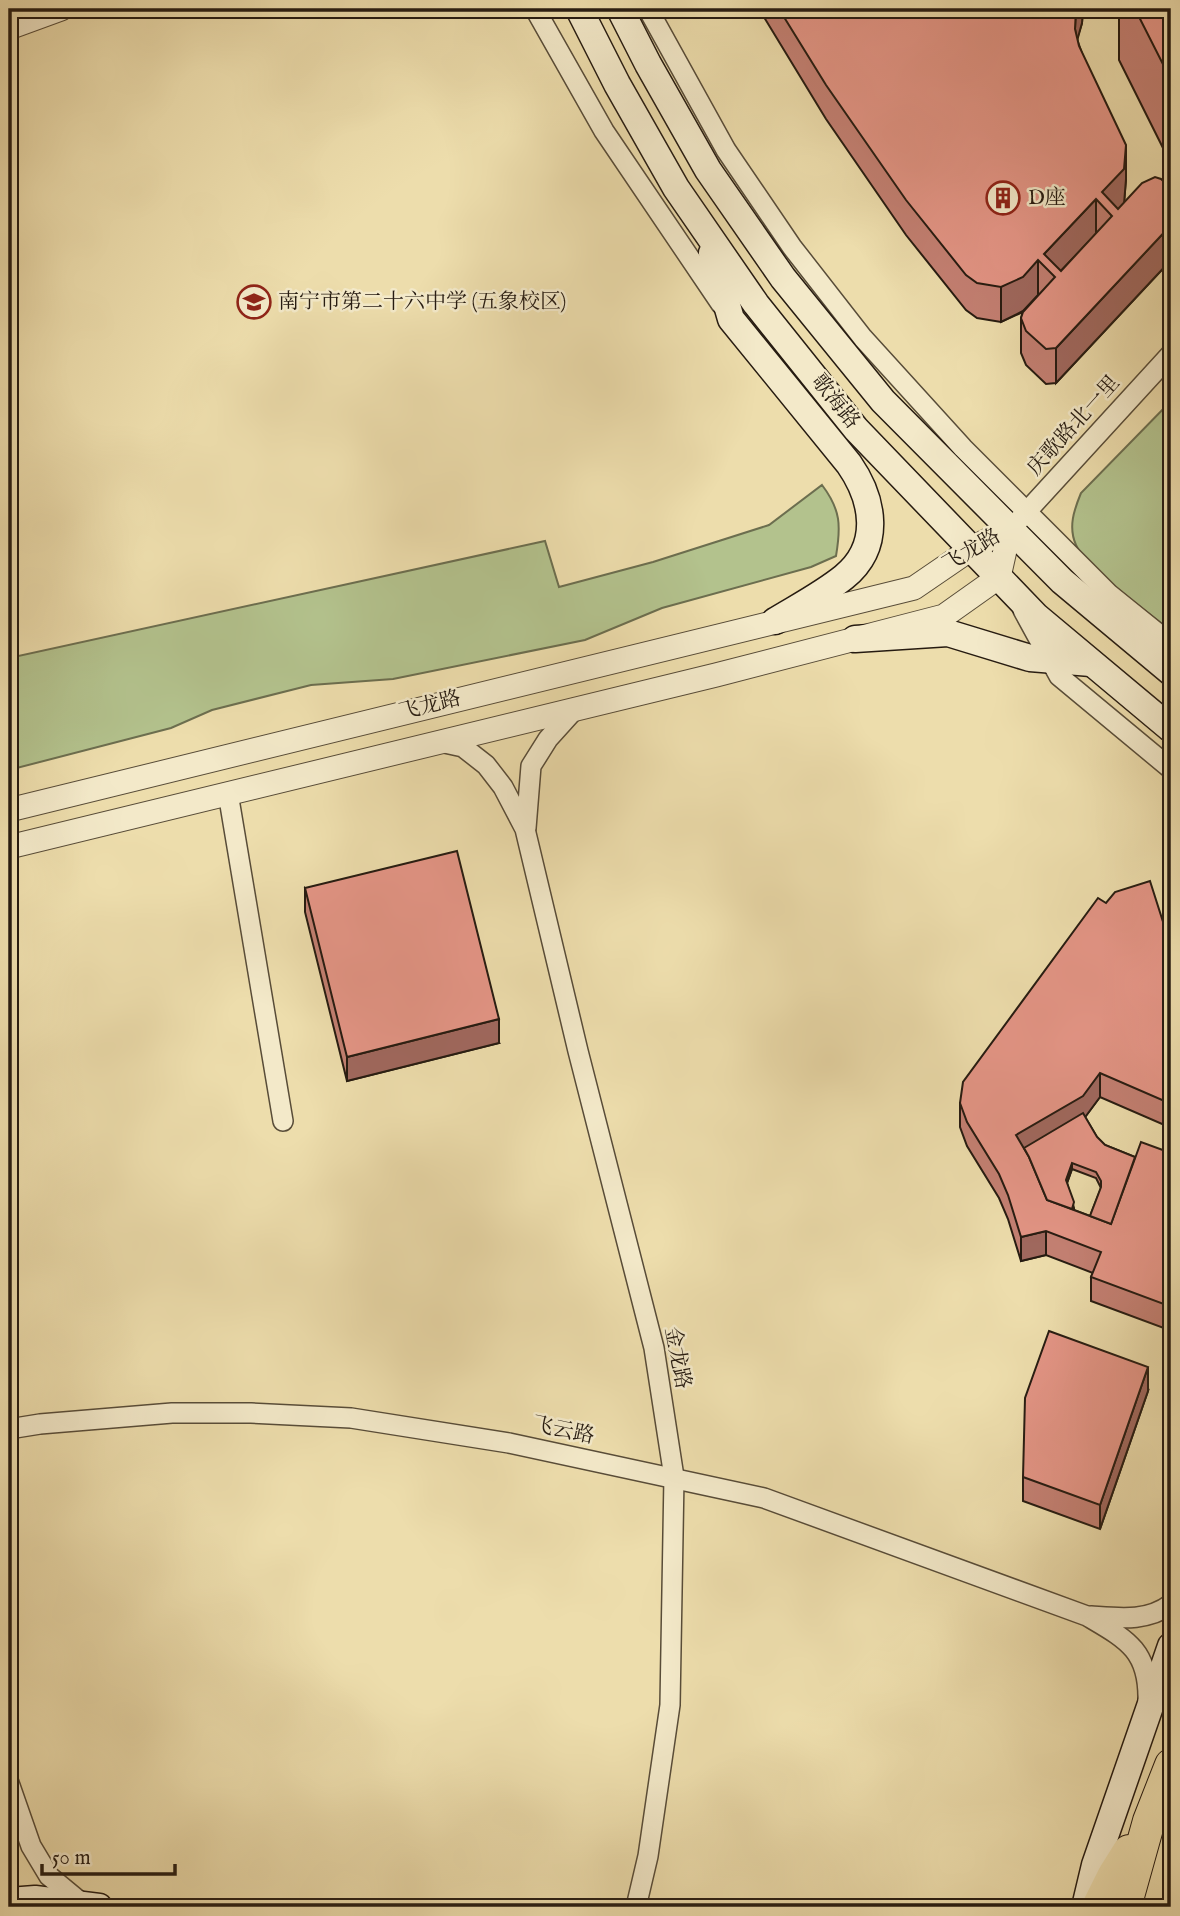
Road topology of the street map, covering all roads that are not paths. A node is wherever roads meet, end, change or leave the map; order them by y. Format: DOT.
graph roads {
  1 [pos="61,9"];
  2 [pos="535,9"];
  3 [pos="579,9"];
  4 [pos="620,9"];
  5 [pos="648,9"];
  6 [pos="9,28"];
  7 [pos="706,231"];
  8 [pos="731,319"];
  9 [pos="1171,354"];
  10 [pos="1019,520"];
  11 [pos="971,549"];
  12 [pos="1007,586"];
  13 [pos="775,621"];
  14 [pos="855,639"];
  15 [pos="1171,643"];
  16 [pos="1049,659"];
  17 [pos="1091,663"];
  18 [pos="1171,671"];
  19 [pos="576,708"];
  20 [pos="1170,729"];
  21 [pos="438,741"];
  22 [pos="1171,769"];
  23 [pos="228,793"];
  24 [pos="9,810"];
  25 [pos="526,829"];
  26 [pos="9,847"];
  27 [pos="283,1121"];
  28 [pos="9,1429"];
  29 [pos="674,1477"];
  30 [pos="1171,1604"];
  31 [pos="1087,1616"];
  32 [pos="1171,1646"];
  33 [pos="1147,1712"];
  34 [pos="1171,1765"];
  35 [pos="9,1783"];
  36 [pos="1149,1821"];
  37 [pos="9,1901"];
  38 [pos="92,1906"];
  39 [pos="636,1907"];
  40 [pos="1085,1907"];
  41 [pos="1098,1907"];
  42 [pos="1125,1907"];
  1 -- 6 [label="street"];
  2 -- 8 [label="street"];
  3 -- 7 [label="main road, 歌海路"];
  4 -- 10 [label="main road, 歌海路"];
  5 -- 10 [label="street"];
  7 -- 8 [label="main road"];
  7 -- 11 [label="main road, 歌海路"];
  8 -- 13 [label="main road"];
  9 -- 10 [label="street, 庆歌路北一里"];
  10 -- 11 [label="street, 飞龙路"];
  10 -- 12 [label="street, 飞龙路"];
  10 -- 15 [label="street"];
  10 -- 18 [label="main road, 歌海路"];
  11 -- 12 [label="main road, 歌海路"];
  11 -- 13 [label="street, 飞龙路"];
  12 -- 14 [label="street, 飞龙路"];
  12 -- 16 [label="street"];
  12 -- 17 [label="main road, 歌海路"];
  13 -- 24 [label="street, 飞龙路"];
  14 -- 16 [label="main road"];
  14 -- 19 [label="street, 飞龙路"];
  16 -- 17 [label="main road"];
  16 -- 22 [label="street"];
  17 -- 20 [label="main road, 歌海路"];
  19 -- 21 [label="street, 飞龙路"];
  19 -- 25 [label="street, 金龙路"];
  21 -- 23 [label="street, 飞龙路"];
  21 -- 25 [label="street, 金龙路"];
  23 -- 26 [label="street, 飞龙路"];
  23 -- 27 [label="street"];
  25 -- 29 [label="street, 金龙路"];
  28 -- 29 [label="street, 飞云路"];
  29 -- 31 [label="street, 飞云路"];
  29 -- 39 [label="street, 金龙路"];
  30 -- 31 [label="street, 飞云路"];
  31 -- 33 [label="street, 飞云路"];
  32 -- 33 [label="main road"];
  33 -- 40 [label="main road"];
  34 -- 36 [label="highway"];
  35 -- 38 [label="street"];
  36 -- 41 [label="highway"];
  36 -- 42 [label="highway"];
  37 -- 38 [label="main road"];
}
